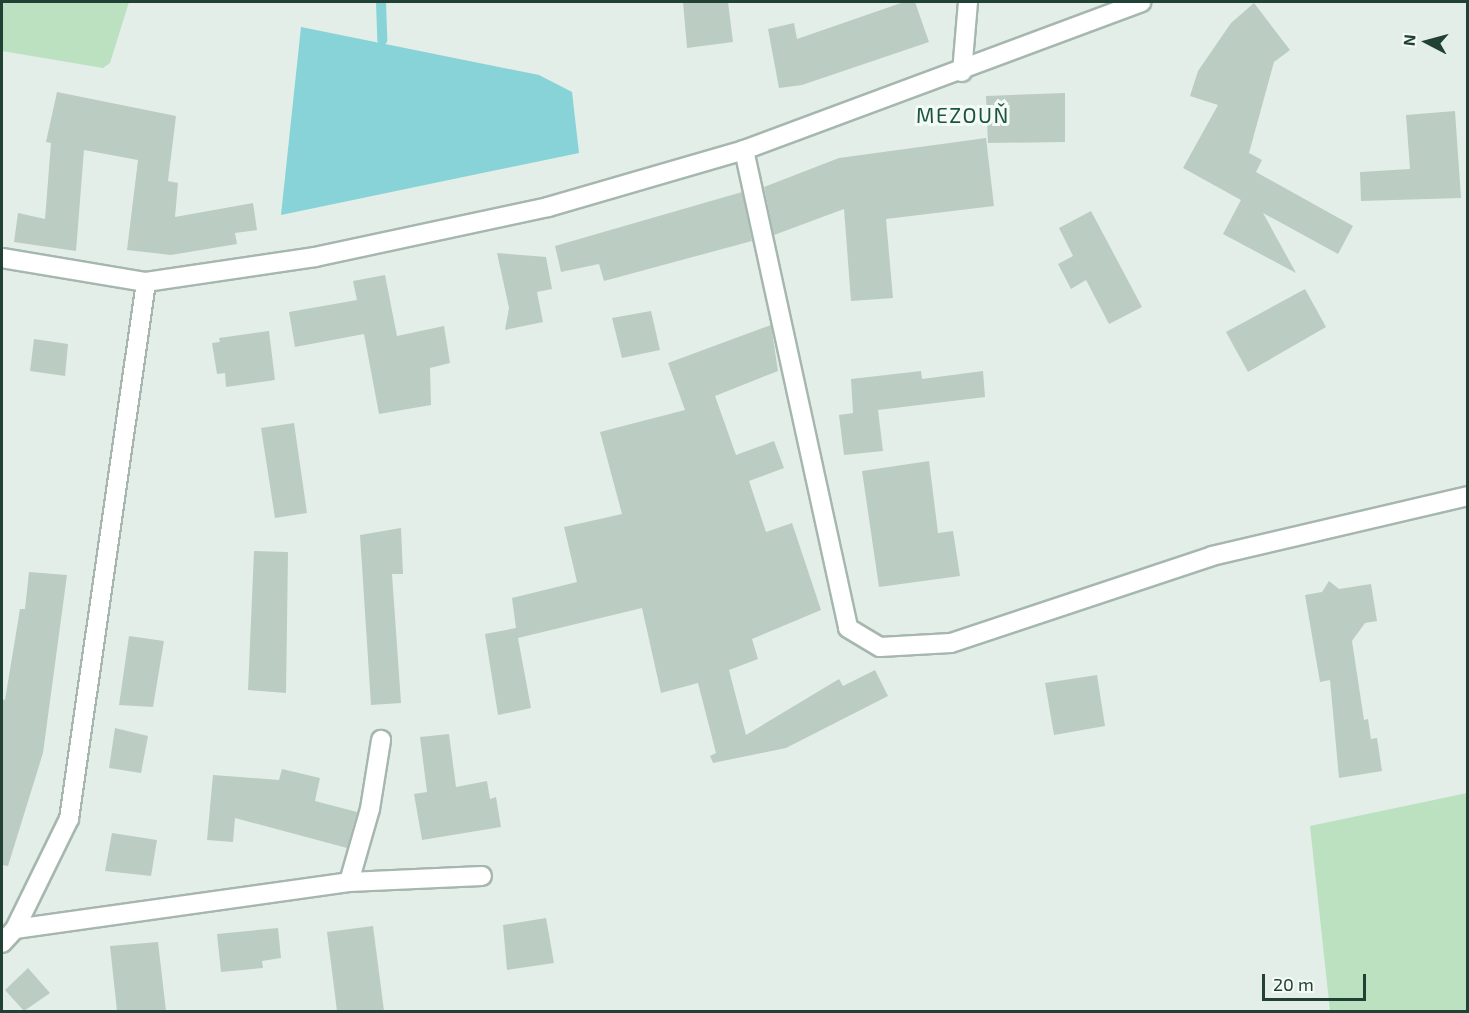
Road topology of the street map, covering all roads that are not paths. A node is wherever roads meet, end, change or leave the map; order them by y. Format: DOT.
graph roads {
  1 [pos="968,2"];
  2 [pos="1141,2"];
  3 [pos="962,72"];
  4 [pos="744,150"];
  5 [pos="2,258"];
  6 [pos="146,282"];
  7 [pos="1467,496"];
  8 [pos="381,740"];
  9 [pos="482,876"];
  10 [pos="349,882"];
  11 [pos="15,929"];
  12 [pos="2,943"];
  1 -- 3 [label="street"];
  2 -- 3 [label="street"];
  3 -- 4 [label="street"];
  4 -- 6 [label="street"];
  4 -- 7 [label="street"];
  5 -- 6 [label="street"];
  6 -- 11 [label="street"];
  8 -- 10 [label="street"];
  9 -- 10 [label="street"];
  10 -- 11 [label="street"];
  11 -- 12 [label="street"];
}
